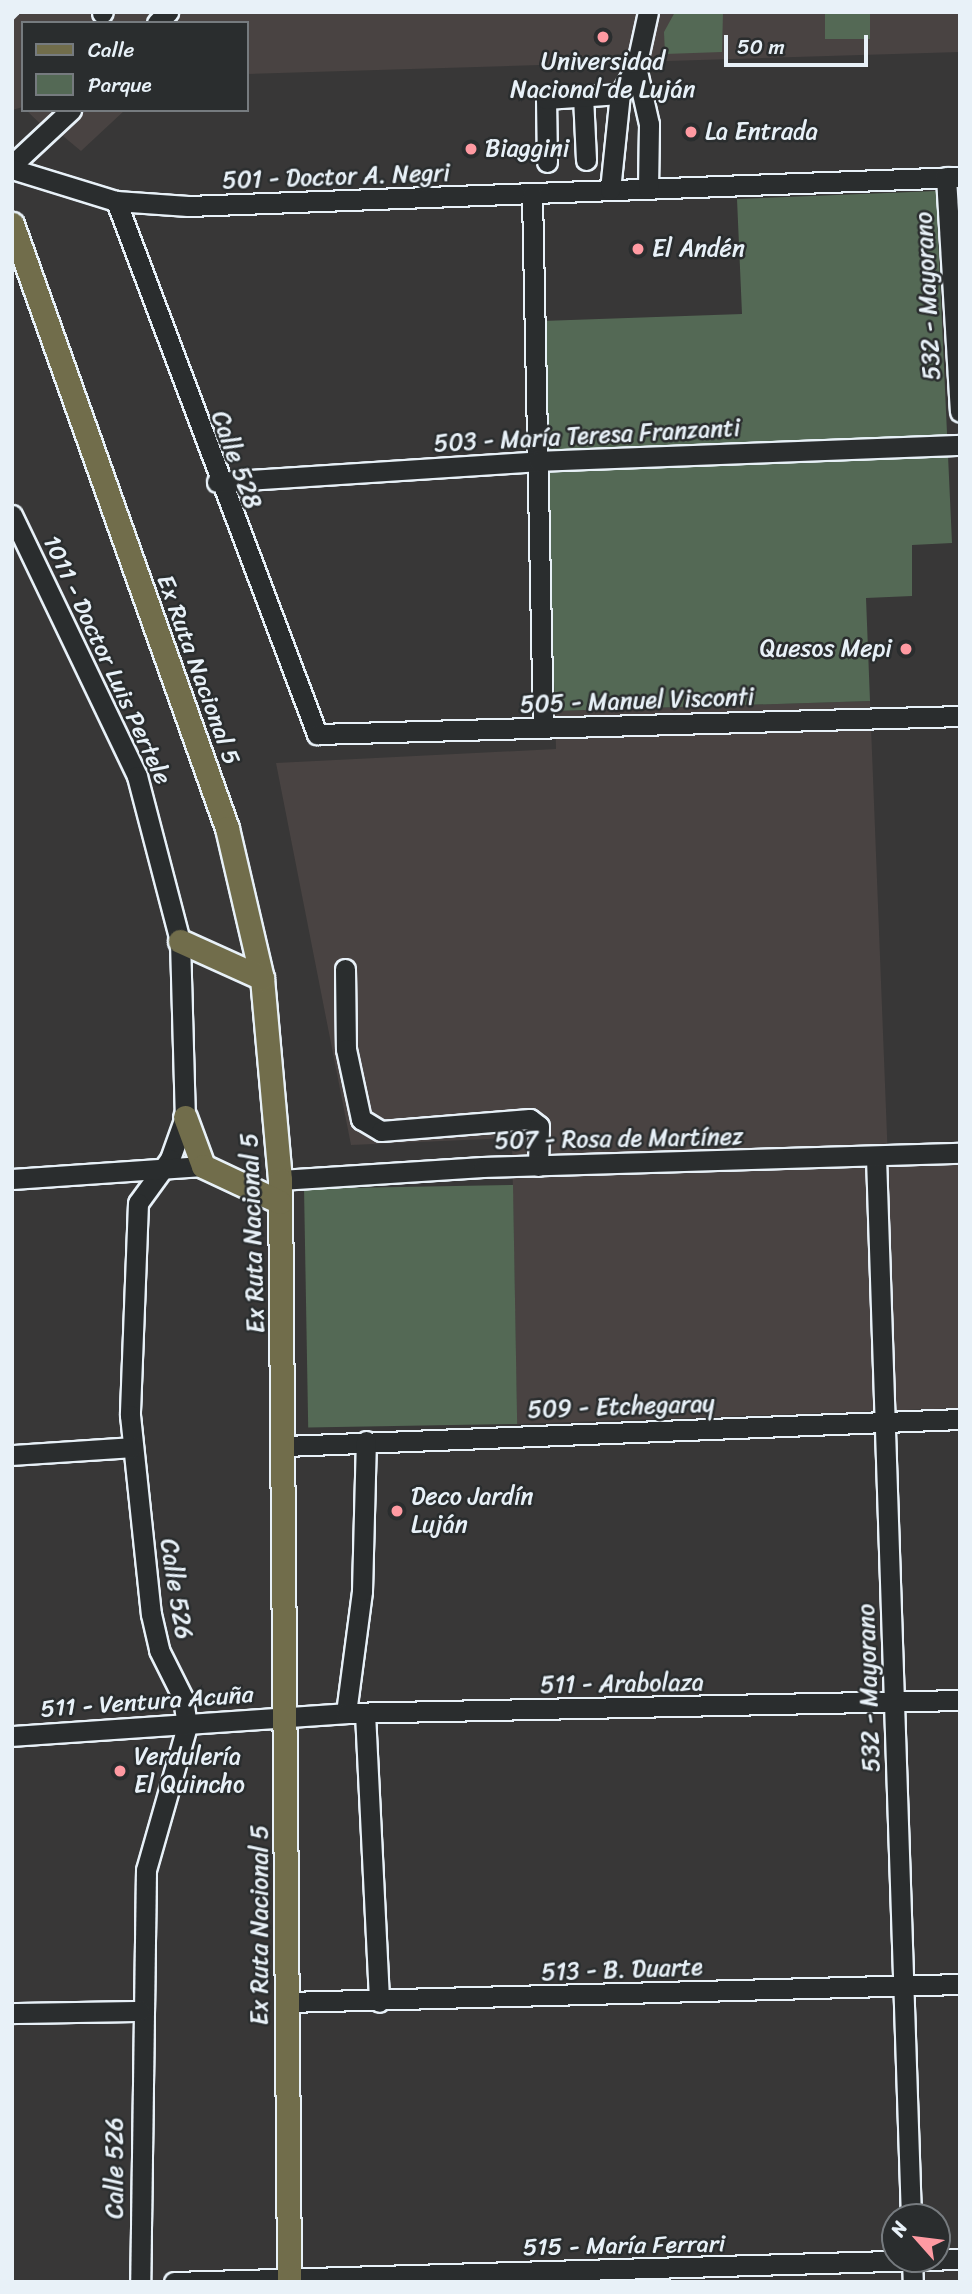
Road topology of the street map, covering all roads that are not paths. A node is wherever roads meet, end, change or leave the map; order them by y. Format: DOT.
graph roads {
  1 [pos="648,12"];
  2 [pos="636,67"];
  3 [pos="620,94"];
  4 [pos="583,96"];
  5 [pos="69,112"];
  6 [pos="586,160"];
  7 [pos="547,162"];
  8 [pos="12,167"];
  9 [pos="953,177"];
  10 [pos="648,189"];
  11 [pos="610,190"];
  12 [pos="532,195"];
  13 [pos="116,201"];
  14 [pos="12,225"];
  15 [pos="960,412"];
  16 [pos="960,445"];
  17 [pos="538,461"];
  18 [pos="217,482"];
  19 [pos="12,515"];
  20 [pos="960,716"];
  21 [pos="543,728"];
  22 [pos="317,734"];
  23 [pos="180,941"];
  24 [pos="345,969"];
  25 [pos="262,978"];
  26 [pos="185,1117"];
  27 [pos="960,1153"];
  28 [pos="876,1157"];
  29 [pos="203,1166"];
  30 [pos="538,1166"];
  31 [pos="158,1172"];
  32 [pos="12,1179"];
  33 [pos="280,1191"];
  34 [pos="960,1419"];
  35 [pos="884,1421"];
  36 [pos="366,1441"];
  37 [pos="285,1446"];
  38 [pos="132,1447"];
  39 [pos="12,1455"];
  40 [pos="960,1700"];
  41 [pos="894,1703"];
  42 [pos="355,1713"];
  43 [pos="284,1716"];
  44 [pos="187,1726"];
  45 [pos="12,1736"];
  46 [pos="960,1984"];
  47 [pos="907,1986"];
  48 [pos="379,2002"];
  49 [pos="287,2003"];
  50 [pos="139,2011"];
  51 [pos="12,2013"];
  52 [pos="911,2203"];
  53 [pos="881,2262"];
  54 [pos="624,2278"];
  55 [pos="289,2279"];
  56 [pos="140,2282"];
  57 [pos="174,2282"];
  1 -- 2 [label="street"];
  2 -- 3 [label="street"];
  2 -- 10 [label="street"];
  3 -- 4 [label="street"];
  3 -- 11 [label="street"];
  4 -- 6 [label="street"];
  4 -- 7 [label="street"];
  5 -- 8 [label="street"];
  8 -- 13 [label="street, 501 - Doctor A. Negri"];
  9 -- 10 [label="street, 501 - Doctor A. Negri"];
  9 -- 15 [label="street, 532 - Mayorano"];
  10 -- 11 [label="street, 501 - Doctor A. Negri"];
  11 -- 12 [label="street, 501 - Doctor A. Negri"];
  12 -- 13 [label="street, 501 - Doctor A. Negri"];
  12 -- 17 [label="street"];
  13 -- 18 [label="street, Calle 528"];
  14 -- 25 [label="main road, Ex Ruta Nacional 5"];
  16 -- 17 [label="street, 503 - María Teresa Franzanti"];
  17 -- 18 [label="street, 503 - María Teresa Franzanti"];
  17 -- 21 [label="street"];
  18 -- 22 [label="street, Calle 528"];
  19 -- 23 [label="street, 1011 - Doctor Luis Pertele"];
  20 -- 21 [label="street, 505 - Manuel Visconti"];
  21 -- 22 [label="street, 505 - Manuel Visconti"];
  23 -- 25 [label="main road"];
  23 -- 26 [label="street, 1011 - Doctor Luis Pertele"];
  24 -- 30 [label="street"];
  25 -- 33 [label="main road, Ex Ruta Nacional 5"];
  26 -- 29 [label="main road"];
  26 -- 31 [label="street, Calle 526"];
  27 -- 28 [label="street, 507 - Rosa de Martínez"];
  28 -- 30 [label="street, 507 - Rosa de Martínez"];
  28 -- 35 [label="street, 532 - Mayorano"];
  29 -- 31 [label="street"];
  29 -- 33 [label="main road"];
  30 -- 33 [label="street, 507 - Rosa de Martínez"];
  31 -- 32 [label="street"];
  31 -- 38 [label="street, Calle 526"];
  33 -- 37 [label="main road, Ex Ruta Nacional 5"];
  34 -- 35 [label="street, 509 - Etchegaray"];
  35 -- 36 [label="street, 509 - Etchegaray"];
  35 -- 41 [label="street, 532 - Mayorano"];
  36 -- 37 [label="street, 509 - Etchegaray"];
  36 -- 42 [label="street"];
  37 -- 43 [label="main road, Ex Ruta Nacional 5"];
  38 -- 39 [label="street"];
  38 -- 44 [label="street, Calle 526"];
  40 -- 41 [label="street, 511 - Arabolaza"];
  41 -- 42 [label="street, 511 - Arabolaza"];
  41 -- 47 [label="street, 532 - Mayorano"];
  42 -- 43 [label="street, 511 - Arabolaza"];
  42 -- 48 [label="street"];
  43 -- 44 [label="street, 511 - Ventura Acuña"];
  43 -- 49 [label="main road, Ex Ruta Nacional 5"];
  44 -- 45 [label="street, 511 - Ventura Acuña"];
  44 -- 50 [label="street, Calle 526"];
  46 -- 47 [label="street, 513 - B. Duarte"];
  47 -- 48 [label="street, 513 - B. Duarte"];
  47 -- 52 [label="street, 532 - Mayorano"];
  48 -- 49 [label="street, 513 - B. Duarte"];
  49 -- 55 [label="main road, Ex Ruta Nacional 5"];
  50 -- 51 [label="street"];
  50 -- 56 [label="street, Calle 526"];
  53 -- 54 [label="street, 515 - María Ferrari"];
  54 -- 55 [label="street, 515 - María Ferrari"];
  55 -- 57 [label="street, 515 - María Ferrari"];
}
